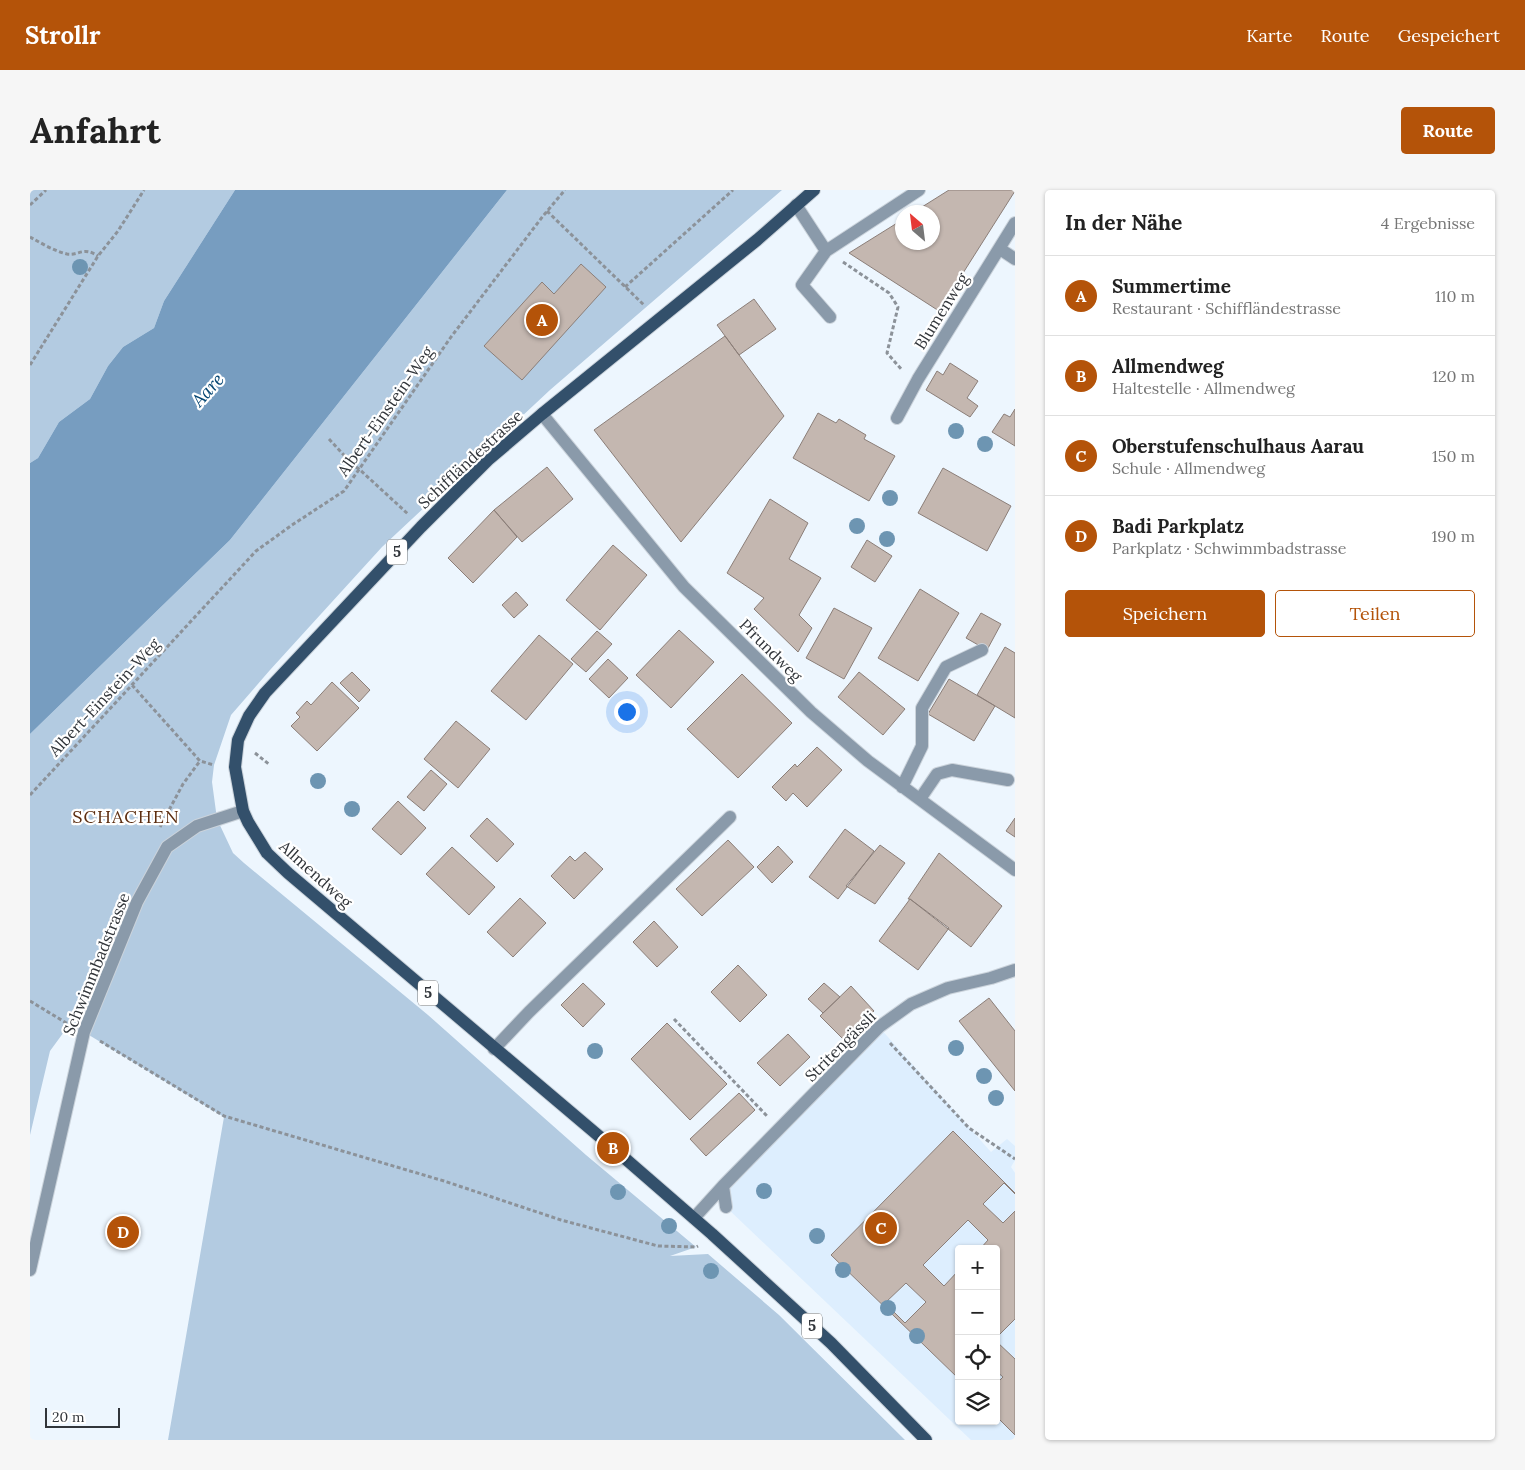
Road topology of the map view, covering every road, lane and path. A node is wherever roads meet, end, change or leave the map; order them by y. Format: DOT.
graph roads {
  1 [pos="46,190"];
  2 [pos="144,190"];
  3 [pos="565,190"];
  4 [pos="733,190"];
  5 [pos="814,190"];
  6 [pos="919,190"];
  7 [pos="30,205"];
  8 [pos="796,205"];
  9 [pos="547,211"];
  10 [pos="1015,224"];
  11 [pos="30,237"];
  12 [pos="1000,249"];
  13 [pos="826,251"];
  14 [pos="98,256"];
  15 [pos="1015,259"];
  16 [pos="625,287"];
  17 [pos="830,317"];
  18 [pos="662,318"];
  19 [pos="30,365"];
  20 [pos="918,379"];
  21 [pos="542,414"];
  22 [pos="897,418"];
  23 [pos="329,439"];
  24 [pos="359,469"];
  25 [pos="421,526"];
  26 [pos="982,650"];
  27 [pos="132,684"];
  28 [pos="214,765"];
  29 [pos="1008,780"];
  30 [pos="902,787"];
  31 [pos="30,795"];
  32 [pos="920,799"];
  33 [pos="243,811"];
  34 [pos="730,817"];
  35 [pos="1015,870"];
  36 [pos="1015,970"];
  37 [pos="30,1001"];
  38 [pos="674,1019"];
  39 [pos="877,1029"];
  40 [pos="84,1032"];
  41 [pos="494,1049"];
  42 [pos="780,1129"];
  43 [pos="1015,1159"];
  44 [pos="723,1186"];
  45 [pos="726,1207"];
  46 [pos="694,1218"];
  47 [pos="712,1234"];
  48 [pos="30,1270"];
  49 [pos="926,1440"];
  1 -- 7 [label="path"];
  2 -- 14 [label="path"];
  3 -- 9 [label="path, Albert-Einstein-Weg"];
  4 -- 16 [label="path"];
  5 -- 8 [label="main road, Schiffländestrasse / 5"];
  6 -- 13 [label="street"];
  8 -- 13 [label="street"];
  8 -- 18 [label="main road, Schiffländestrasse / 5"];
  9 -- 16 [label="path"];
  9 -- 24 [label="path, Albert-Einstein-Weg"];
  10 -- 12 [label="street, Blumenweg"];
  11 -- 14 [label="path"];
  12 -- 15 [label="street"];
  12 -- 20 [label="street, Blumenweg"];
  13 -- 17 [label="street"];
  13 -- 20 [label="path"];
  14 -- 19 [label="path"];
  16 -- 18 [label="path"];
  18 -- 21 [label="main road, Schiffländestrasse / 5"];
  20 -- 22 [label="street, Blumenweg"];
  21 -- 25 [label="main road, Schiffländestrasse / 5"];
  21 -- 30 [label="street, Pfrundweg"];
  23 -- 24 [label="path"];
  24 -- 25 [label="path"];
  24 -- 27 [label="path, Albert-Einstein-Weg"];
  25 -- 33 [label="main road, Schiffländestrasse / 5"];
  26 -- 30 [label="street"];
  27 -- 28 [label="path"];
  27 -- 31 [label="path, Albert-Einstein-Weg"];
  29 -- 32 [label="street"];
  30 -- 32 [label="street, Pfrundweg"];
  32 -- 35 [label="street, Pfrundweg"];
  33 -- 40 [label="street, Schwimmbadstrasse"];
  33 -- 41 [label="main road, Allmendweg / 5"];
  34 -- 41 [label="street"];
  36 -- 39 [label="street, Stritengässli"];
  37 -- 40 [label="path"];
  38 -- 42 [label="path"];
  39 -- 42 [label="street, Stritengässli"];
  39 -- 43 [label="path"];
  40 -- 47 [label="path"];
  40 -- 48 [label="street, Schwimmbadstrasse"];
  41 -- 46 [label="main road, Allmendweg / 5"];
  42 -- 44 [label="street, Stritengässli"];
  44 -- 45 [label="street"];
  44 -- 46 [label="street, Stritengässli"];
  46 -- 47 [label="main road, Allmendweg / 5"];
  47 -- 49 [label="main road, Allmendweg / 5"];
}
